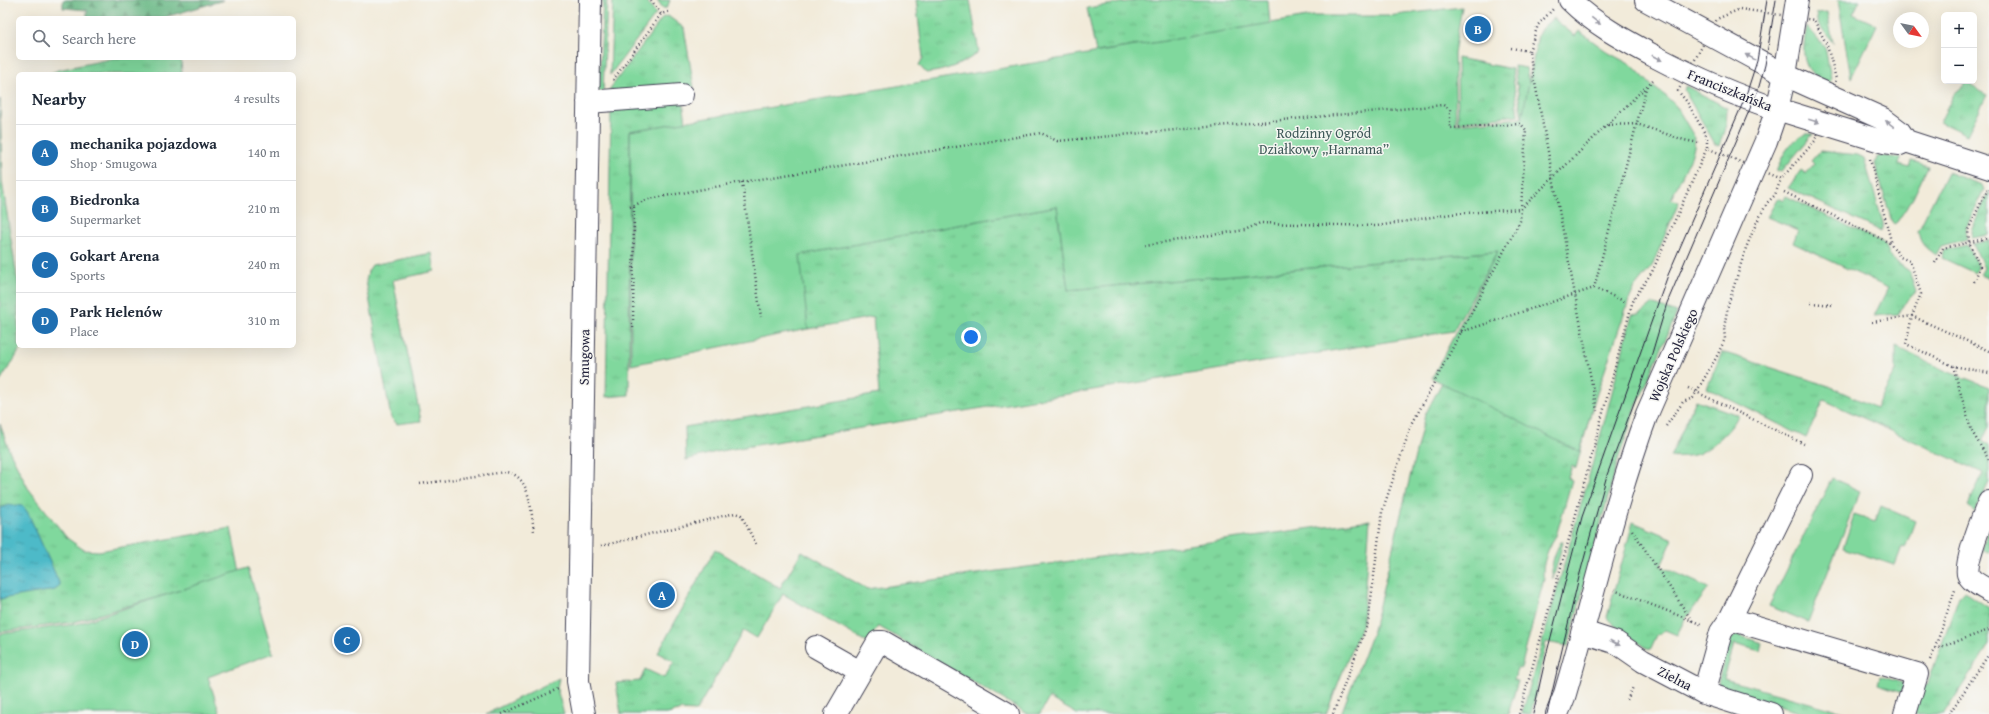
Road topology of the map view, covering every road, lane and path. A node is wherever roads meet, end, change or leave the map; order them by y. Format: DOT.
graph roads {
  1 [pos="590,0"];
  2 [pos="651,0"];
  3 [pos="1646,0"];
  4 [pos="1563,3"];
  5 [pos="1744,9"];
  6 [pos="1801,9"];
  7 [pos="668,12"];
  8 [pos="661,14"];
  9 [pos="1713,25"];
  10 [pos="1511,48"];
  11 [pos="1529,51"];
  12 [pos="1785,75"];
  13 [pos="1653,80"];
  14 [pos="611,82"];
  15 [pos="1682,83"];
  16 [pos="1835,85"];
  17 [pos="1646,87"];
  18 [pos="682,95"];
  19 [pos="588,102"];
  20 [pos="1777,109"];
  21 [pos="1637,124"];
  22 [pos="1608,125"];
  23 [pos="1818,132"];
  24 [pos="1906,141"];
  25 [pos="1699,143"];
  26 [pos="1706,148"];
  27 [pos="1711,150"];
  28 [pos="1868,154"];
  29 [pos="1989,168"];
  30 [pos="1553,176"];
  31 [pos="1773,176"];
  32 [pos="1781,180"];
  33 [pos="742,182"];
  34 [pos="1989,186"];
  35 [pos="1784,192"];
  36 [pos="634,206"];
  37 [pos="630,207"];
  38 [pos="1521,209"];
  39 [pos="1989,238"];
  40 [pos="1970,242"];
  41 [pos="1145,245"];
  42 [pos="1892,245"];
  43 [pos="1935,263"];
  44 [pos="1974,282"];
  45 [pos="1594,288"];
  46 [pos="1576,294"];
  47 [pos="1626,302"];
  48 [pos="1811,303"];
  49 [pos="1833,304"];
  50 [pos="1912,316"];
  51 [pos="761,318"];
  52 [pos="1872,322"];
  53 [pos="633,328"];
  54 [pos="1461,332"];
  55 [pos="1989,351"];
  56 [pos="1953,366"];
  57 [pos="1989,373"];
  58 [pos="1688,388"];
  59 [pos="1696,393"];
  60 [pos="1683,402"];
  61 [pos="1597,411"];
  62 [pos="1804,444"];
  63 [pos="1989,460"];
  64 [pos="1801,474"];
  65 [pos="420,484"];
  66 [pos="1989,502"];
  67 [pos="1626,528"];
  68 [pos="534,532"];
  69 [pos="756,544"];
  70 [pos="601,546"];
  71 [pos="1610,588"];
  72 [pos="1956,588"];
  73 [pos="1989,592"];
  74 [pos="1692,621"];
  75 [pos="1726,626"];
  76 [pos="1989,630"];
  77 [pos="1583,632"];
  78 [pos="816,647"];
  79 [pos="1935,648"];
  80 [pos="1989,654"];
  81 [pos="860,672"];
  82 [pos="1916,679"];
  83 [pos="578,681"];
  84 [pos="1633,687"];
  85 [pos="1704,693"];
  86 [pos="1627,700"];
  87 [pos="510,710"];
  88 [pos="502,714"];
  89 [pos="507,714"];
  90 [pos="584,714"];
  91 [pos="836,714"];
  92 [pos="1008,714"];
  93 [pos="1333,714"];
  94 [pos="1519,714"];
  95 [pos="1556,714"];
  96 [pos="1771,714"];
  97 [pos="1905,714"];
  98 [pos="1949,714"];
  1 -- 19 [label="street, Smugowa"];
  2 -- 8 [label="path"];
  12 -- 3 [label="street, one-way"];
  4 -- 11 [label="path"];
  4 -- 20 [label="street, Franciszkańska, one-way"];
  5 -- 9 [label="path"];
  6 -- 12 [label="street, Wojska Polskiego"];
  6 -- 16 [label="path"];
  7 -- 8 [label="path"];
  8 -- 14 [label="path"];
  10 -- 11 [label="path"];
  11 -- 30 [label="path"];
  12 -- 20 [label="street, Wojska Polskiego"];
  24 -- 12 [label="street, one-way"];
  13 -- 17 [label="path"];
  15 -- 26 [label="path"];
  17 -- 21 [label="path"];
  17 -- 22 [label="path"];
  18 -- 19 [label="street"];
  19 -- 83 [label="street, Smugowa"];
  20 -- 24 [label="street, Franciszkańska, one-way"];
  20 -- 77 [label="street, Wojska Polskiego"];
  21 -- 22 [label="path"];
  21 -- 25 [label="path"];
  21 -- 45 [label="path"];
  22 -- 30 [label="path"];
  23 -- 32 [label="path"];
  24 -- 29 [label="street, Franciszkańska"];
  26 -- 27 [label="path"];
  26 -- 94 [label="path"];
  28 -- 42 [label="path"];
  30 -- 38 [label="path"];
  30 -- 46 [label="path"];
  31 -- 32 [label="path"];
  32 -- 59 [label="path"];
  33 -- 36 [label="path"];
  33 -- 38 [label="path"];
  33 -- 51 [label="path"];
  34 -- 40 [label="path"];
  35 -- 42 [label="path"];
  36 -- 37 [label="path"];
  36 -- 53 [label="path"];
  38 -- 41 [label="path"];
  38 -- 54 [label="path"];
  39 -- 40 [label="path"];
  40 -- 43 [label="path"];
  40 -- 44 [label="path"];
  42 -- 50 [label="path"];
  45 -- 46 [label="path"];
  45 -- 47 [label="path"];
  46 -- 54 [label="path"];
  46 -- 61 [label="path"];
  48 -- 49 [label="path"];
  50 -- 52 [label="path"];
  50 -- 55 [label="path"];
  50 -- 56 [label="path"];
  54 -- 93 [label="path"];
  56 -- 57 [label="path"];
  56 -- 63 [label="path"];
  58 -- 59 [label="path"];
  59 -- 60 [label="path"];
  59 -- 62 [label="path"];
  64 -- 75 [label="street"];
  65 -- 68 [label="path"];
  66 -- 73 [label="street"];
  67 -- 74 [label="path"];
  69 -- 70 [label="path"];
  71 -- 74 [label="path"];
  72 -- 79 [label="path"];
  74 -- 75 [label="path"];
  75 -- 82 [label="street"];
  75 -- 85 [label="street"];
  76 -- 79 [label="path"];
  77 -- 85 [label="street, Zielna, one-way"];
  77 -- 95 [label="street, Wojska Polskiego"];
  78 -- 81 [label="street"];
  79 -- 82 [label="path"];
  80 -- 98 [label="path"];
  81 -- 91 [label="street"];
  81 -- 92 [label="street"];
  82 -- 97 [label="street"];
  83 -- 87 [label="path"];
  83 -- 90 [label="street, Smugowa"];
  84 -- 86 [label="path"];
  85 -- 96 [label="street, Zielna"];
  87 -- 88 [label="path"];
  87 -- 89 [label="path"];
}
